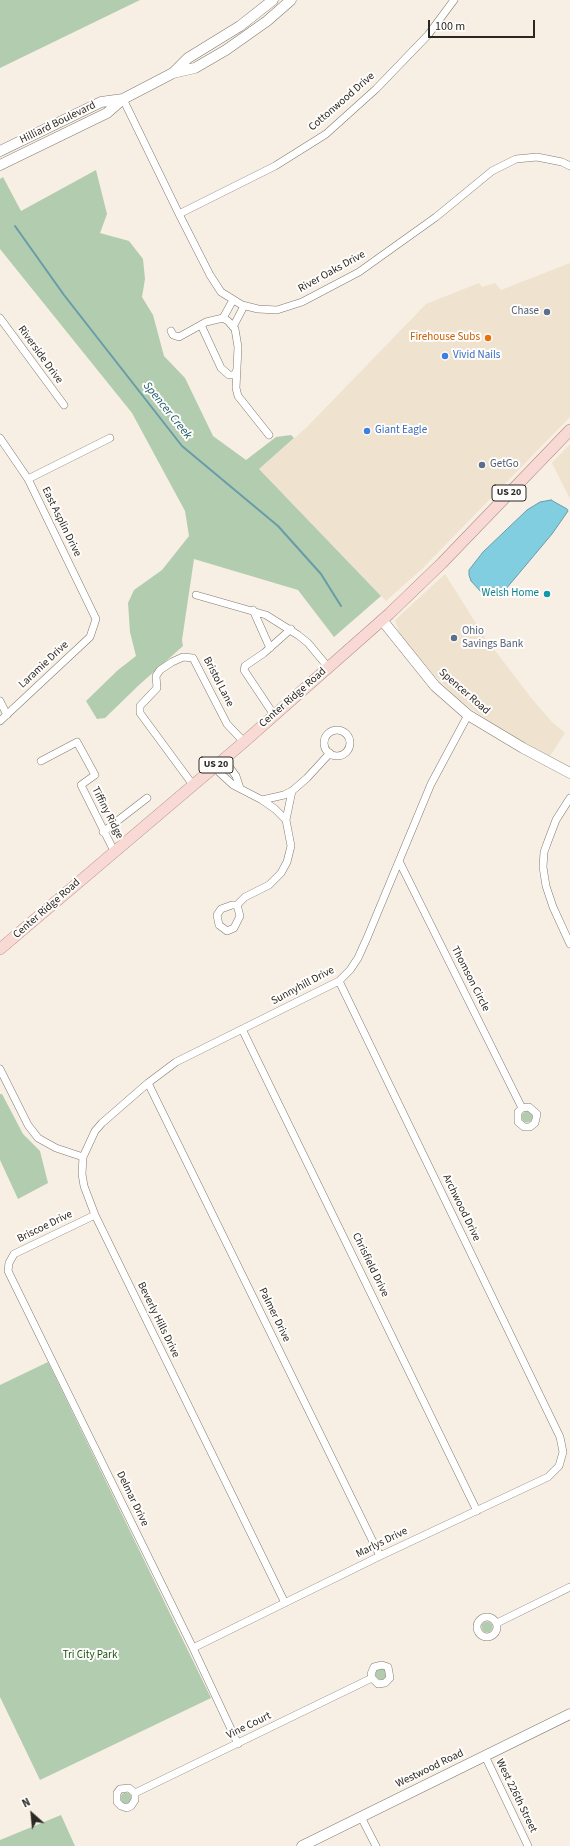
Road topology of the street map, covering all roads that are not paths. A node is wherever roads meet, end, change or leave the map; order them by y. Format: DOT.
graph roads {
  1 [pos="273,0"];
  2 [pos="291,0"];
  3 [pos="454,0"];
  4 [pos="173,73"];
  5 [pos="123,99"];
  6 [pos="0,151"];
  7 [pos="0,165"];
  8 [pos="570,166"];
  9 [pos="178,214"];
  10 [pos="233,300"];
  11 [pos="244,306"];
  12 [pos="0,318"];
  13 [pos="223,318"];
  14 [pos="201,325"];
  15 [pos="233,327"];
  16 [pos="171,331"];
  17 [pos="237,370"];
  18 [pos="64,405"];
  19 [pos="570,430"];
  20 [pos="269,435"];
  21 [pos="0,438"];
  22 [pos="110,438"];
  23 [pos="28,479"];
  24 [pos="196,595"];
  25 [pos="253,610"];
  26 [pos="96,619"];
  27 [pos="382,620"];
  28 [pos="291,629"];
  29 [pos="270,648"];
  30 [pos="328,667"];
  31 [pos="0,701"];
  32 [pos="7,715"];
  33 [pos="274,715"];
  34 [pos="468,715"];
  35 [pos="0,721"];
  36 [pos="244,742"];
  37 [pos="330,753"];
  38 [pos="41,761"];
  39 [pos="219,763"];
  40 [pos="570,772"];
  41 [pos="193,785"];
  42 [pos="292,791"];
  43 [pos="146,798"];
  44 [pos="570,798"];
  45 [pos="262,800"];
  46 [pos="286,820"];
  47 [pos="103,832"];
  48 [pos="114,851"];
  49 [pos="399,861"];
  50 [pos="237,905"];
  51 [pos="570,944"];
  52 [pos="0,949"];
  53 [pos="339,981"];
  54 [pos="242,1029"];
  55 [pos="0,1069"];
  56 [pos="148,1083"];
  57 [pos="522,1108"];
  58 [pos="83,1157"];
  59 [pos="95,1214"];
  60 [pos="9,1263"];
  61 [pos="562,1445"];
  62 [pos="478,1511"];
  63 [pos="380,1556"];
  64 [pos="570,1587"];
  65 [pos="284,1603"];
  66 [pos="497,1623"];
  67 [pos="193,1648"];
  68 [pos="372,1678"];
  69 [pos="570,1714"];
  70 [pos="238,1744"];
  71 [pos="485,1756"];
  72 [pos="136,1793"];
  73 [pos="361,1816"];
  74 [pos="302,1846"];
  75 [pos="376,1846"];
  76 [pos="528,1846"];
  1 -- 4 [label="main road, Hilliard Boulevard"];
  2 -- 4 [label="main road, Hilliard Boulevard"];
  3 -- 9 [label="street, Cottonwood Drive"];
  4 -- 5 [label="main road, Hilliard Boulevard"];
  5 -- 6 [label="main road, Hilliard Boulevard"];
  5 -- 7 [label="main road, Hilliard Boulevard"];
  5 -- 9 [label="street, River Oaks Drive"];
  8 -- 11 [label="street, River Oaks Drive"];
  9 -- 10 [label="street, River Oaks Drive"];
  10 -- 11 [label="street, River Oaks Drive"];
  10 -- 13 [label="street"];
  11 -- 15 [label="street"];
  12 -- 18 [label="street, Riverside Drive"];
  13 -- 14 [label="street"];
  13 -- 15 [label="street"];
  14 -- 16 [label="street"];
  14 -- 17 [label="street"];
  15 -- 17 [label="street"];
  17 -- 20 [label="street"];
  19 -- 27 [label="main road, Center Ridge Road / US 20"];
  21 -- 23 [label="street, East Asplin Drive"];
  22 -- 23 [label="street"];
  23 -- 26 [label="street, East Asplin Drive"];
  24 -- 25 [label="street"];
  25 -- 28 [label="street"];
  25 -- 29 [label="street"];
  26 -- 32 [label="street, Laramie Drive"];
  27 -- 30 [label="main road, Center Ridge Road / US 20"];
  27 -- 34 [label="main road, Spencer Road"];
  28 -- 29 [label="street"];
  28 -- 30 [label="street"];
  29 -- 33 [label="street"];
  30 -- 33 [label="main road, Center Ridge Road / US 20"];
  31 -- 32 [label="street"];
  32 -- 35 [label="street, Laramie Drive"];
  33 -- 36 [label="main road, Center Ridge Road / US 20"];
  34 -- 40 [label="main road, Spencer Road"];
  34 -- 49 [label="street, Sunnyhill Drive"];
  36 -- 39 [label="main road, Center Ridge Road / US 20"];
  36 -- 41 [label="street, Bristol Lane"];
  37 -- 42 [label="street"];
  38 -- 47 [label="street, Tiffiny Ridge"];
  39 -- 41 [label="main road, Center Ridge Road / US 20"];
  39 -- 45 [label="street"];
  41 -- 48 [label="main road, Center Ridge Road / US 20"];
  42 -- 45 [label="street"];
  42 -- 46 [label="street"];
  43 -- 47 [label="street"];
  44 -- 51 [label="street"];
  45 -- 46 [label="street"];
  46 -- 50 [label="street"];
  47 -- 48 [label="street, Tiffiny Ridge"];
  48 -- 52 [label="main road, Center Ridge Road / US 20"];
  49 -- 53 [label="street, Sunnyhill Drive"];
  49 -- 57 [label="street, Thomson Circle"];
  53 -- 54 [label="street, Sunnyhill Drive"];
  53 -- 61 [label="street, Archwood Drive"];
  54 -- 56 [label="street, Sunnyhill Drive"];
  54 -- 62 [label="street, Chrisfield Drive"];
  55 -- 58 [label="street"];
  56 -- 58 [label="street, Sunnyhill Drive"];
  56 -- 63 [label="street, Palmer Drive"];
  58 -- 59 [label="street, Beverly Hills Drive"];
  59 -- 60 [label="street, Briscoe Drive"];
  59 -- 65 [label="street, Beverly Hills Drive"];
  60 -- 67 [label="street, Delmar Drive"];
  61 -- 62 [label="street, Marlys Drive"];
  62 -- 63 [label="street, Marlys Drive"];
  63 -- 65 [label="street, Marlys Drive"];
  64 -- 66 [label="street"];
  65 -- 67 [label="street, Marlys Drive"];
  67 -- 70 [label="street, Delmar Drive"];
  68 -- 70 [label="street, Vine Court"];
  69 -- 71 [label="main road, Westwood Road"];
  70 -- 72 [label="street, Vine Court"];
  71 -- 73 [label="main road, Westwood Road"];
  71 -- 76 [label="street, West 226th Street"];
  73 -- 74 [label="main road, Westwood Road"];
  73 -- 75 [label="street"];
}
